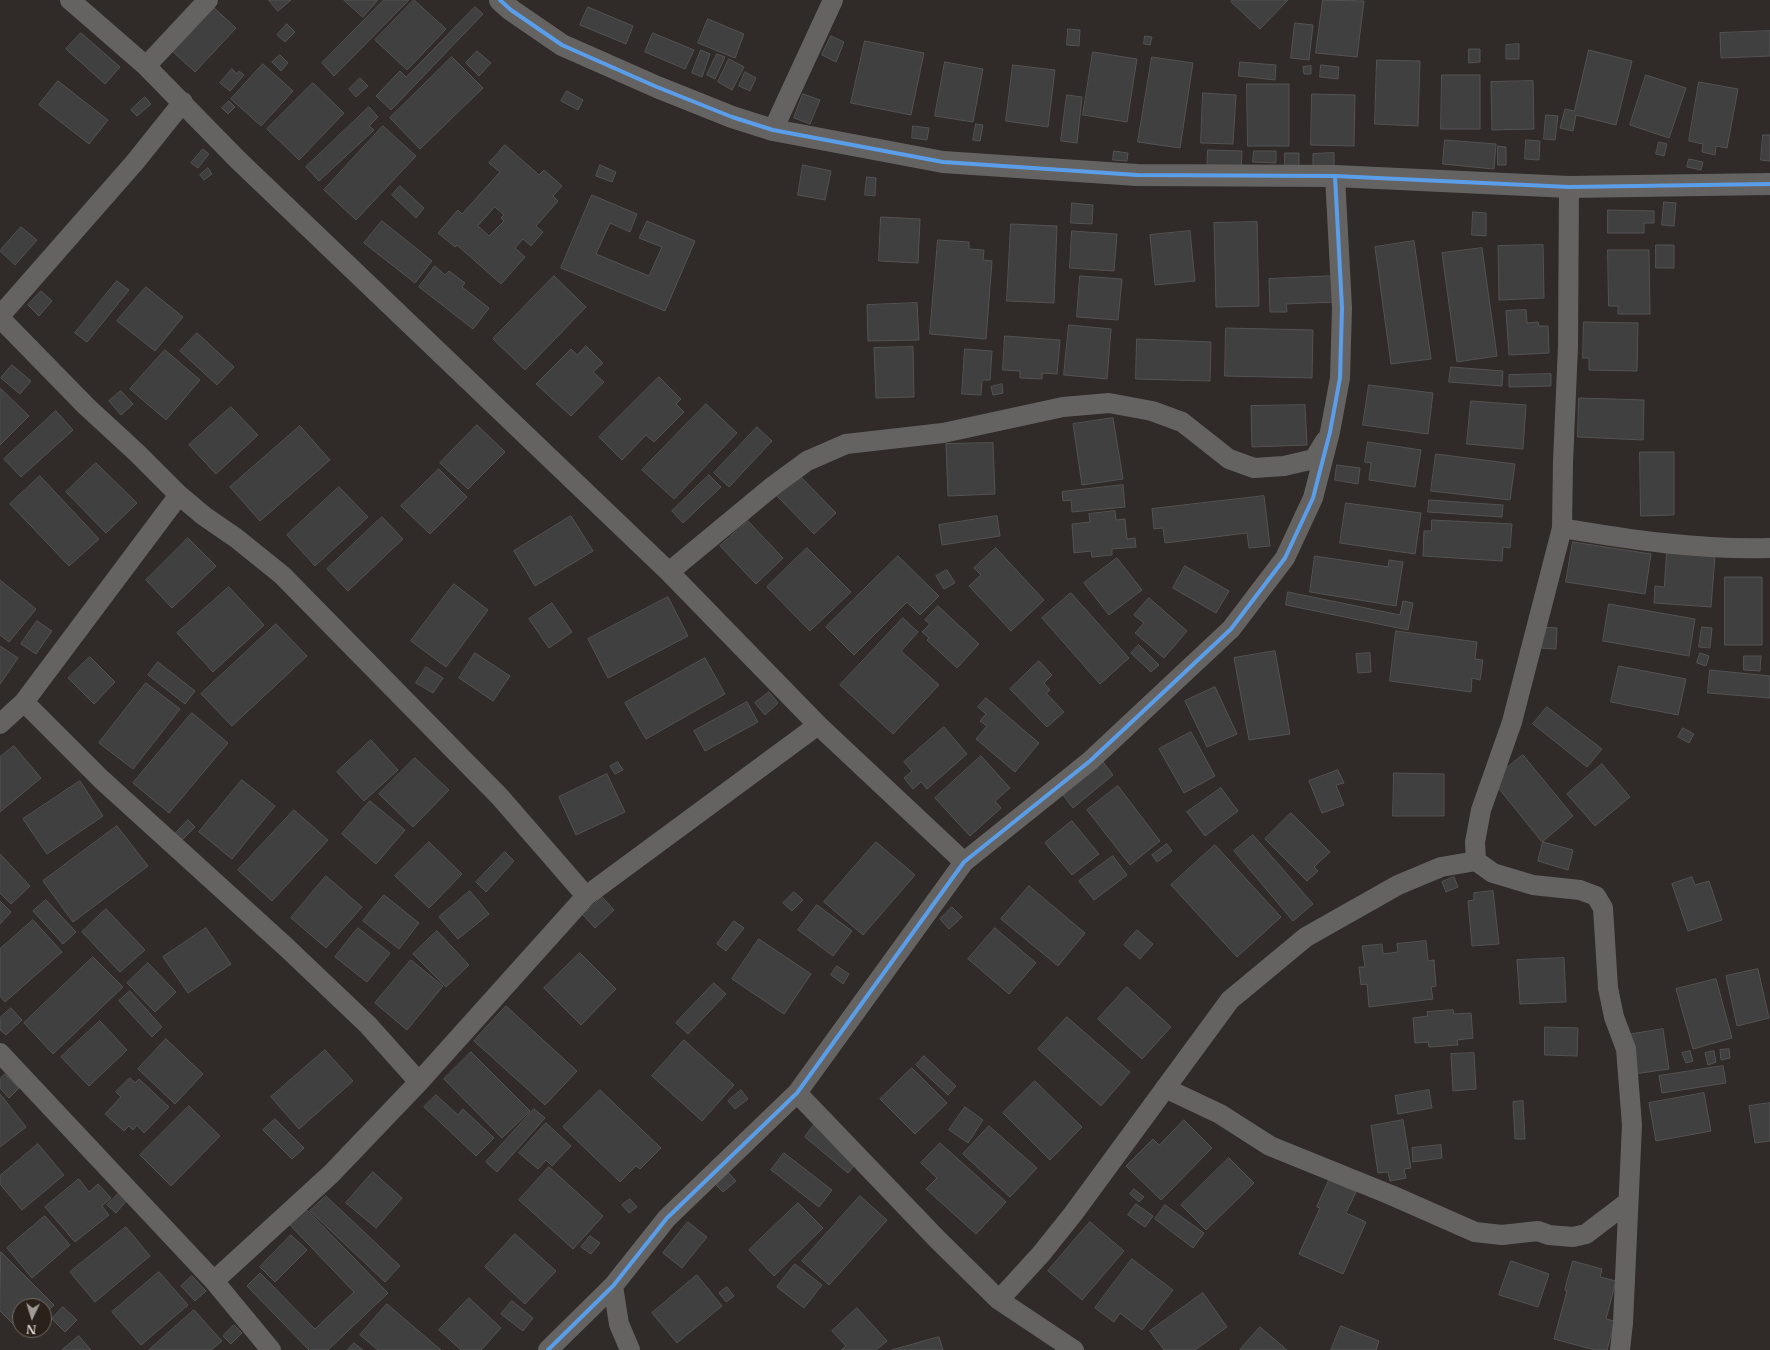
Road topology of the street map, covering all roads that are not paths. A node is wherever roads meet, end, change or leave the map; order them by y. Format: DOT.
graph roads {
  1 [pos="70,0"];
  2 [pos="208,0"];
  3 [pos="500,0"];
  4 [pos="833,0"];
  5 [pos="146,66"];
  6 [pos="183,102"];
  7 [pos="773,130"];
  8 [pos="1335,176"];
  9 [pos="1770,184"];
  10 [pos="1569,187"];
  11 [pos="0,317"];
  12 [pos="1330,432"];
  13 [pos="179,495"];
  14 [pos="1562,528"];
  15 [pos="1770,548"];
  16 [pos="669,572"];
  17 [pos="24,702"];
  18 [pos="0,724"];
  19 [pos="818,725"];
  20 [pos="964,862"];
  21 [pos="1476,862"];
  22 [pos="586,896"];
  23 [pos="0,1053"];
  24 [pos="419,1082"];
  25 [pos="1165,1088"];
  26 [pos="797,1093"];
  27 [pos="1628,1202"];
  28 [pos="214,1281"];
  29 [pos="613,1286"];
  30 [pos="999,1300"];
  31 [pos="271,1350"];
  32 [pos="548,1350"];
  33 [pos="630,1350"];
  34 [pos="1074,1350"];
  35 [pos="1620,1350"];
  1 -- 5 [label="street"];
  2 -- 5 [label="street"];
  3 -- 7 [label="street"];
  4 -- 7 [label="street"];
  5 -- 6 [label="street"];
  6 -- 11 [label="street"];
  6 -- 16 [label="street"];
  7 -- 8 [label="street"];
  8 -- 10 [label="street"];
  8 -- 12 [label="street"];
  9 -- 10 [label="street"];
  10 -- 14 [label="street"];
  11 -- 13 [label="street"];
  12 -- 16 [label="street"];
  12 -- 20 [label="street"];
  13 -- 17 [label="street"];
  13 -- 22 [label="street"];
  14 -- 15 [label="street"];
  14 -- 21 [label="street"];
  16 -- 19 [label="street"];
  17 -- 18 [label="street"];
  17 -- 24 [label="street"];
  19 -- 20 [label="street"];
  19 -- 22 [label="street"];
  20 -- 26 [label="street"];
  21 -- 25 [label="street"];
  21 -- 27 [label="street"];
  22 -- 24 [label="street"];
  23 -- 28 [label="street"];
  24 -- 28 [label="street"];
  25 -- 27 [label="street"];
  25 -- 30 [label="street"];
  26 -- 29 [label="street"];
  26 -- 30 [label="street"];
  27 -- 35 [label="street"];
  28 -- 31 [label="street"];
  29 -- 32 [label="street"];
  29 -- 33 [label="street"];
  30 -- 34 [label="street"];
}
